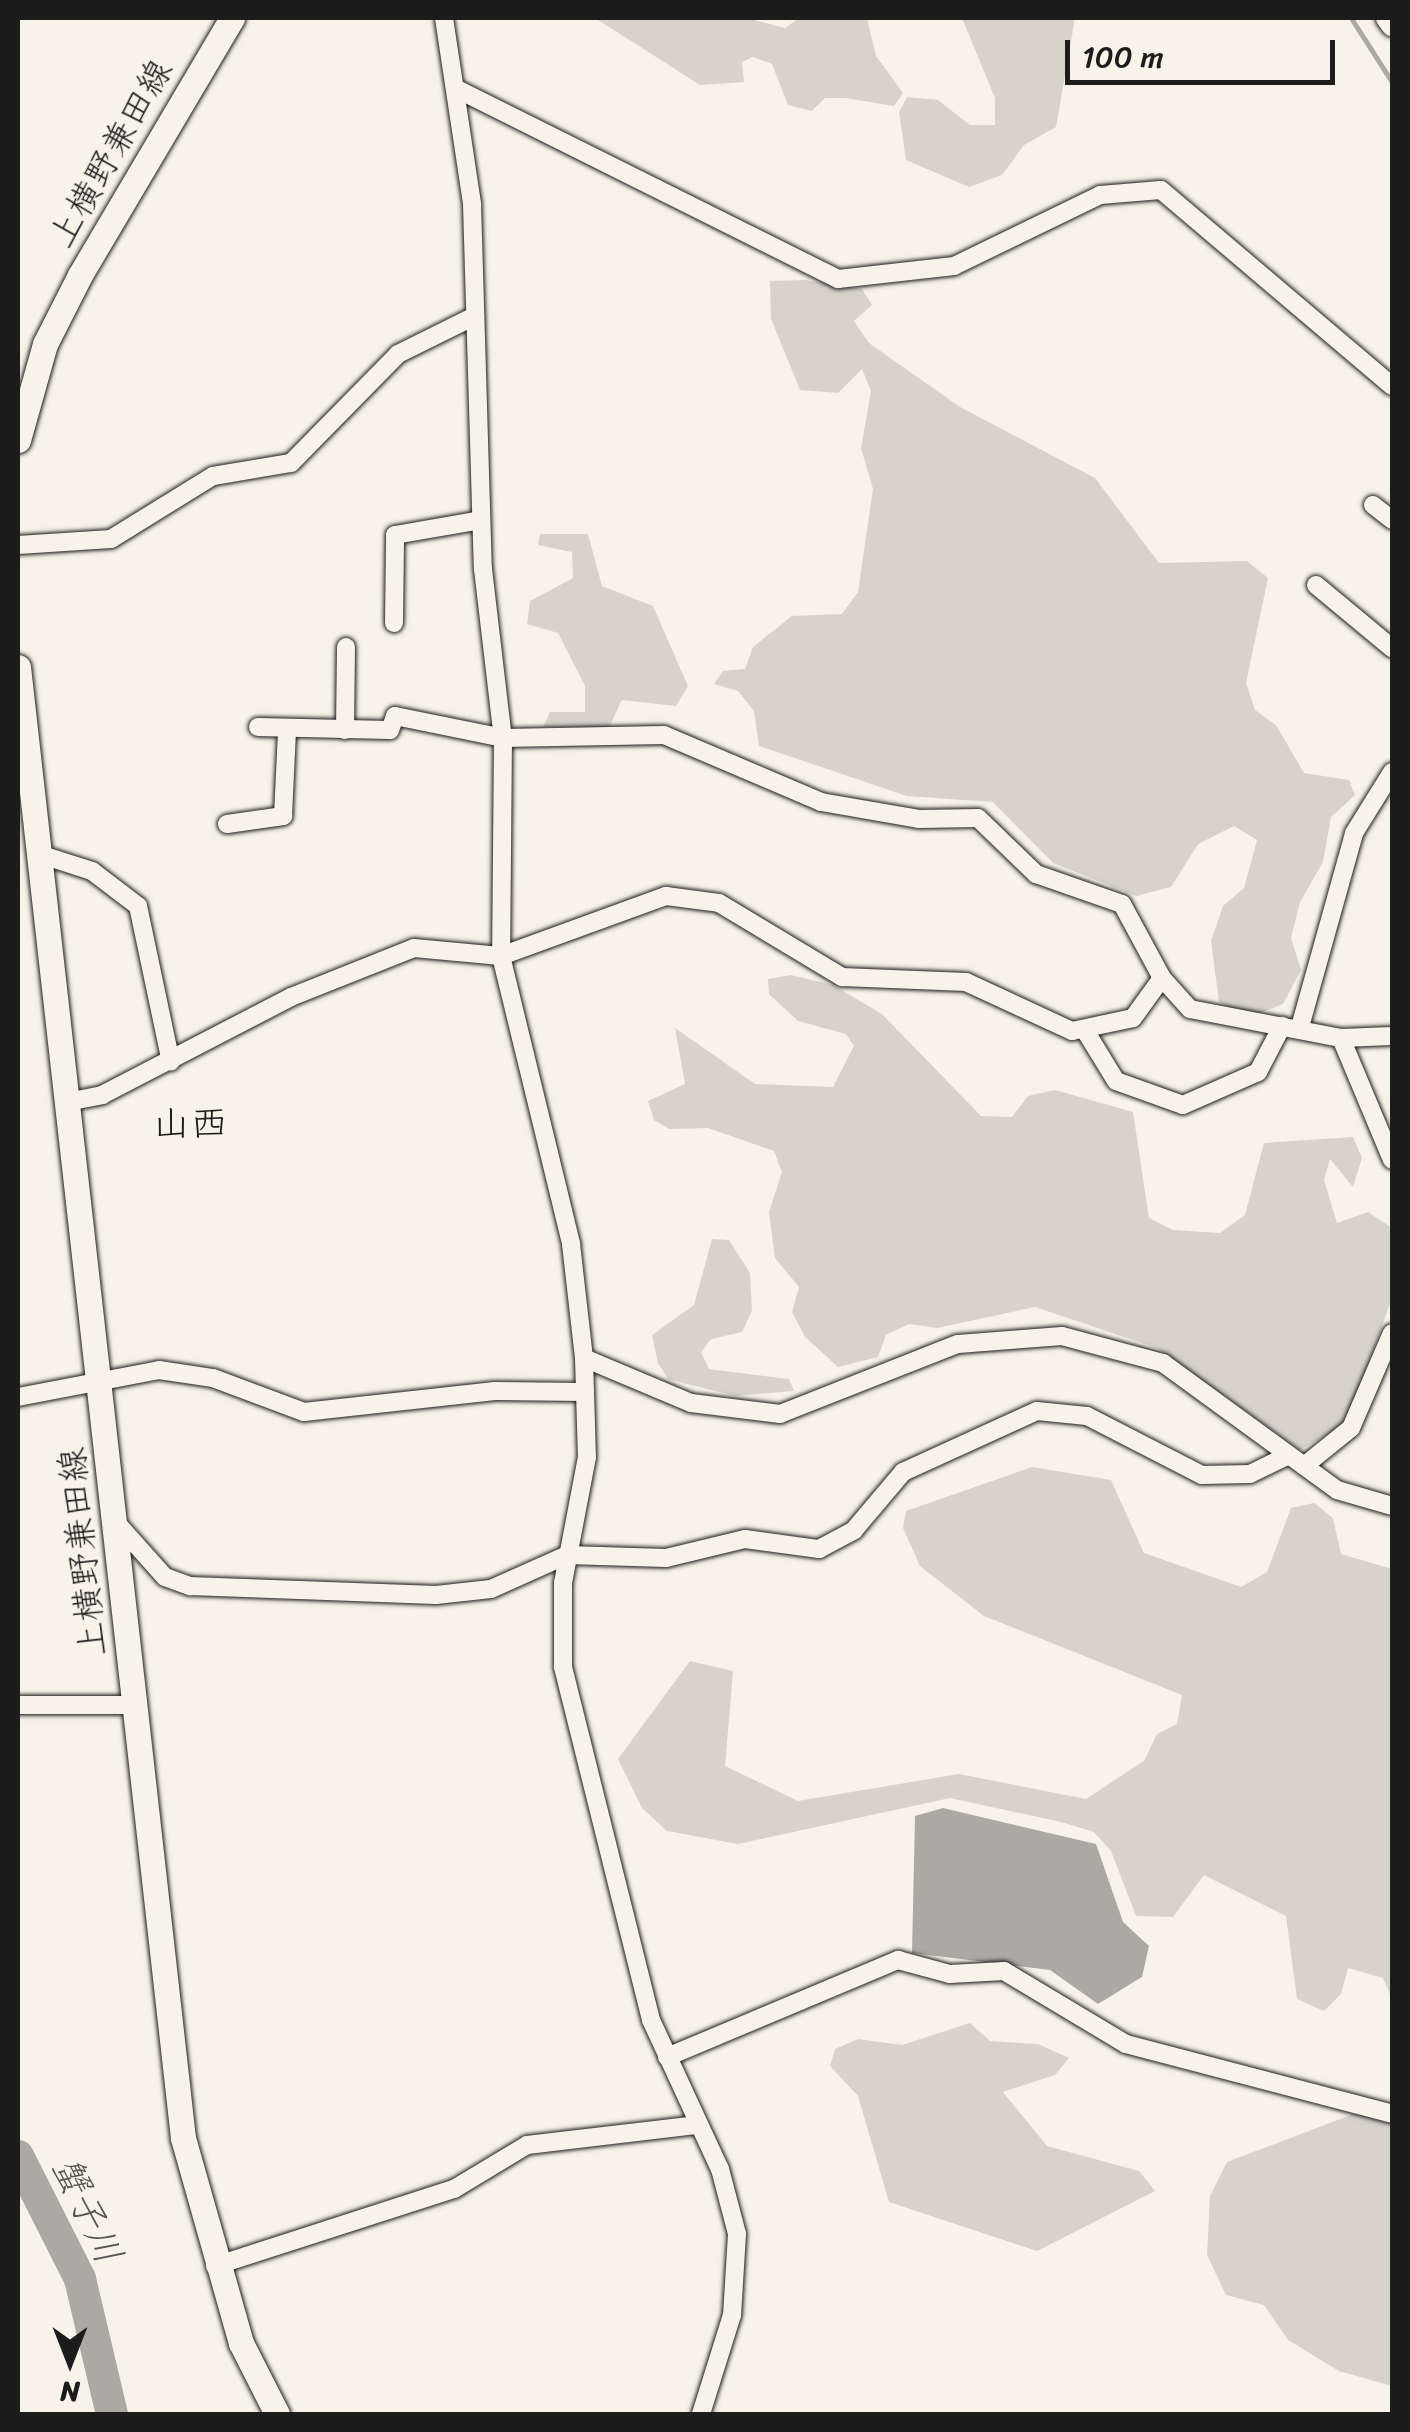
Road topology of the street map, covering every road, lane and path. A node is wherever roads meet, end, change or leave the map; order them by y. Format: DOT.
graph roads {
  1 [pos="232,18"];
  2 [pos="444,18"];
  3 [pos="1387,18"];
  4 [pos="1392,25"];
  5 [pos="457,89"];
  6 [pos="475,316"];
  7 [pos="1392,386"];
  8 [pos="18,440"];
  9 [pos="1373,504"];
  10 [pos="481,520"];
  11 [pos="1392,520"];
  12 [pos="18,545"];
  13 [pos="1316,586"];
  14 [pos="394,623"];
  15 [pos="346,647"];
  16 [pos="1392,648"];
  17 [pos="18,667"];
  18 [pos="258,727"];
  19 [pos="287,730"];
  20 [pos="345,730"];
  21 [pos="503,738"];
  22 [pos="1392,772"];
  23 [pos="227,824"];
  24 [pos="39,854"];
  25 [pos="501,956"];
  26 [pos="1162,978"];
  27 [pos="1291,1026"];
  28 [pos="1086,1032"];
  29 [pos="1392,1036"];
  30 [pos="1341,1038"];
  31 [pos="172,1062"];
  32 [pos="68,1102"];
  33 [pos="1392,1160"];
  34 [pos="1392,1333"];
  35 [pos="584,1358"];
  36 [pos="99,1377"];
  37 [pos="584,1392"];
  38 [pos="18,1398"];
  39 [pos="1297,1460"];
  40 [pos="1392,1506"];
  41 [pos="114,1520"];
  42 [pos="567,1555"];
  43 [pos="18,1705"];
  44 [pos="134,1705"];
  45 [pos="667,2057"];
  46 [pos="1392,2114"];
  47 [pos="698,2124"];
  48 [pos="215,2266"];
  49 [pos="278,2414"];
  50 [pos="701,2414"];
  1 -- 8 [label="main road, 上横野兼田線"];
  2 -- 5 [label="street"];
  3 -- 4 [label="street"];
  5 -- 6 [label="street"];
  5 -- 7 [label="street"];
  6 -- 10 [label="street"];
  6 -- 12 [label="street"];
  9 -- 11 [label="street"];
  10 -- 14 [label="street"];
  10 -- 21 [label="street"];
  13 -- 16 [label="street"];
  15 -- 20 [label="street"];
  17 -- 24 [label="main road, 上横野兼田線"];
  18 -- 19 [label="street"];
  19 -- 20 [label="street"];
  19 -- 23 [label="street"];
  20 -- 21 [label="street"];
  21 -- 25 [label="street"];
  21 -- 26 [label="street"];
  22 -- 27 [label="street"];
  24 -- 31 [label="street"];
  24 -- 32 [label="main road, 上横野兼田線"];
  25 -- 28 [label="street"];
  25 -- 31 [label="street"];
  25 -- 35 [label="street"];
  26 -- 27 [label="street"];
  26 -- 28 [label="street"];
  27 -- 28 [label="street"];
  27 -- 30 [label="street"];
  29 -- 30 [label="street"];
  30 -- 33 [label="street"];
  31 -- 32 [label="street"];
  32 -- 36 [label="main road, 上横野兼田線"];
  34 -- 39 [label="street"];
  35 -- 37 [label="street"];
  35 -- 39 [label="street"];
  36 -- 37 [label="street"];
  36 -- 38 [label="street"];
  36 -- 41 [label="main road, 上横野兼田線"];
  37 -- 42 [label="street"];
  39 -- 40 [label="street"];
  39 -- 42 [label="street"];
  41 -- 42 [label="street"];
  41 -- 44 [label="main road, 上横野兼田線"];
  42 -- 45 [label="street"];
  43 -- 44 [label="street"];
  44 -- 48 [label="main road, 上横野兼田線"];
  45 -- 46 [label="street"];
  45 -- 47 [label="street"];
  47 -- 48 [label="street"];
  47 -- 50 [label="street"];
  48 -- 49 [label="main road, 上横野兼田線"];
}
